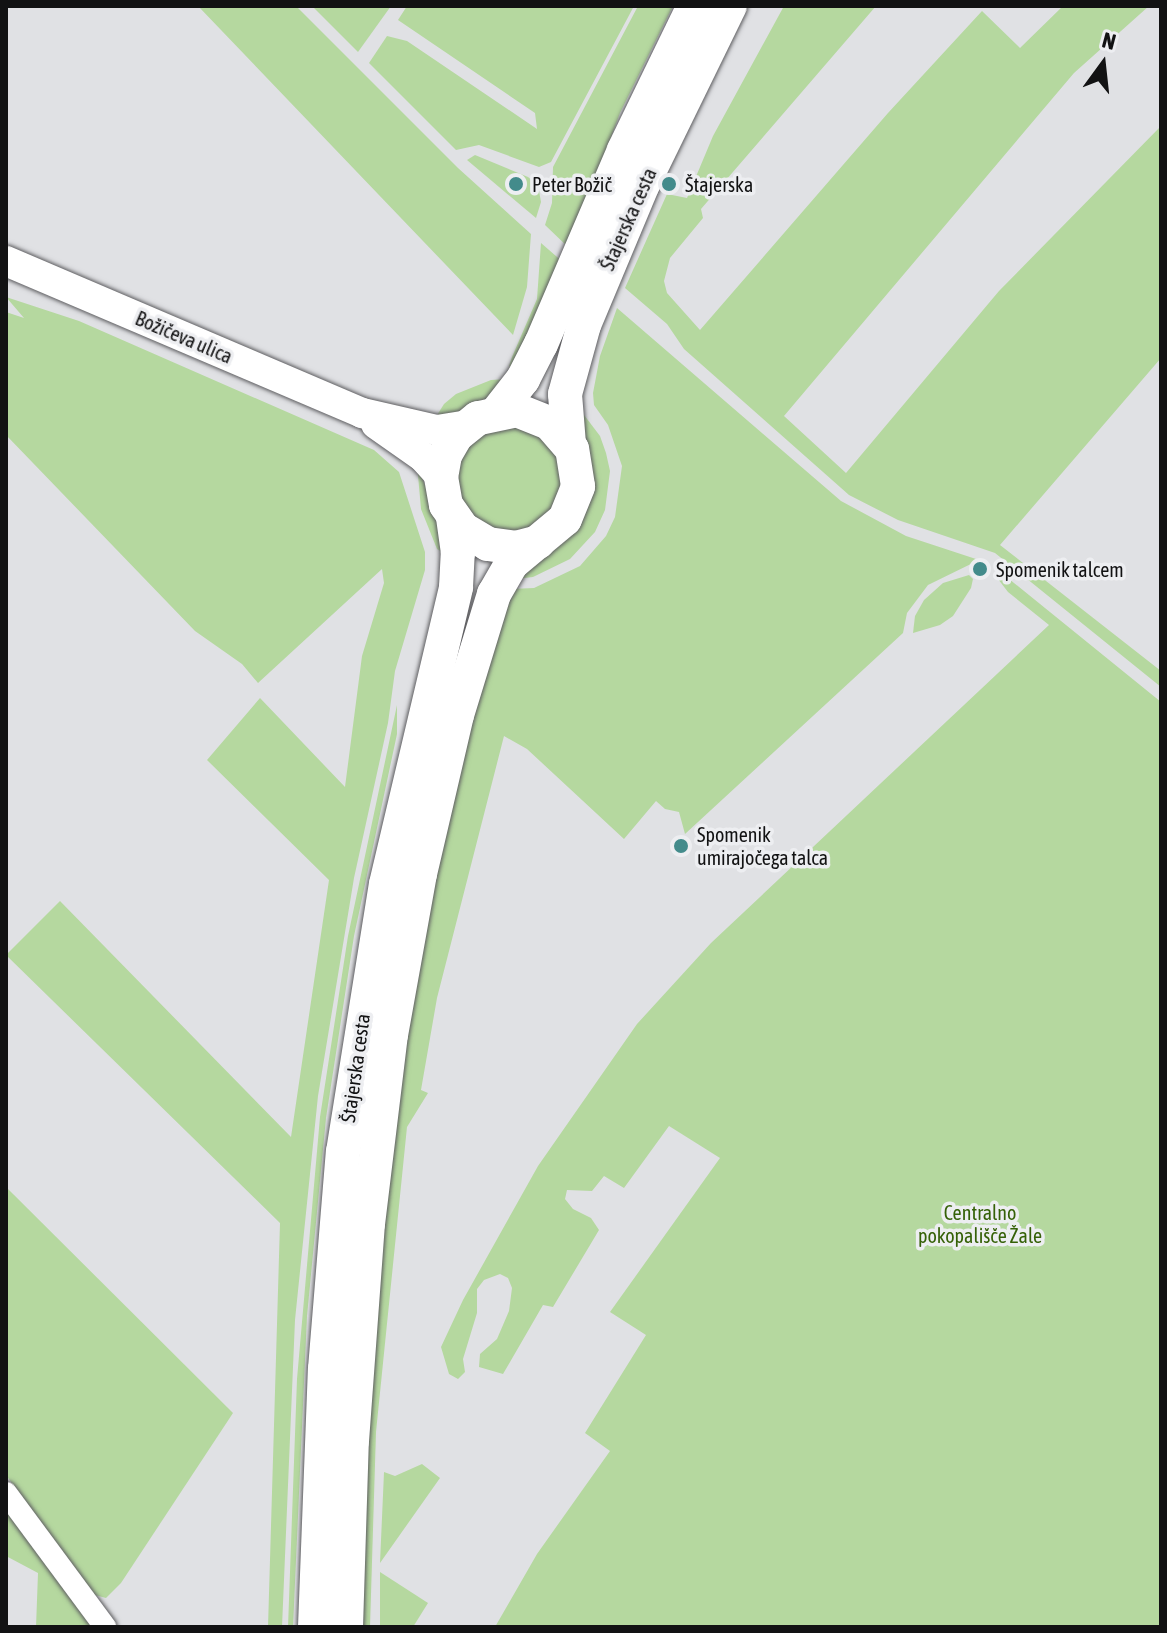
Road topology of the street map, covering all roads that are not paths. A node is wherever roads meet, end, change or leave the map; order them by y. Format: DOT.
graph roads {
  1 [pos="694,6"];
  2 [pos="730,6"];
  3 [pos="6,261"];
  4 [pos="498,411"];
  5 [pos="362,413"];
  6 [pos="467,425"];
  7 [pos="569,444"];
  8 [pos="441,477"];
  9 [pos="453,518"];
  10 [pos="538,542"];
  11 [pos="6,1493"];
  12 [pos="105,1627"];
  13 [pos="315,1627"];
  14 [pos="346,1627"];
  1 -- 4 [label="main road, Štajerska cesta"];
  2 -- 7 [label="main road, Štajerska cesta"];
  3 -- 5 [label="street, Božičeva ulica"];
  4 -- 6 [label="main road, Štajerska cesta"];
  4 -- 7 [label="main road"];
  5 -- 6 [label="street, Božičeva ulica"];
  5 -- 8 [label="street, Božičeva ulica"];
  6 -- 8 [label="main road"];
  7 -- 10 [label="main road, Štajerska cesta"];
  8 -- 9 [label="main road, Štajerska cesta"];
  9 -- 10 [label="main road"];
  9 -- 13 [label="main road, Štajerska cesta"];
  10 -- 14 [label="main road, Štajerska cesta"];
  11 -- 12 [label="street"];
}
